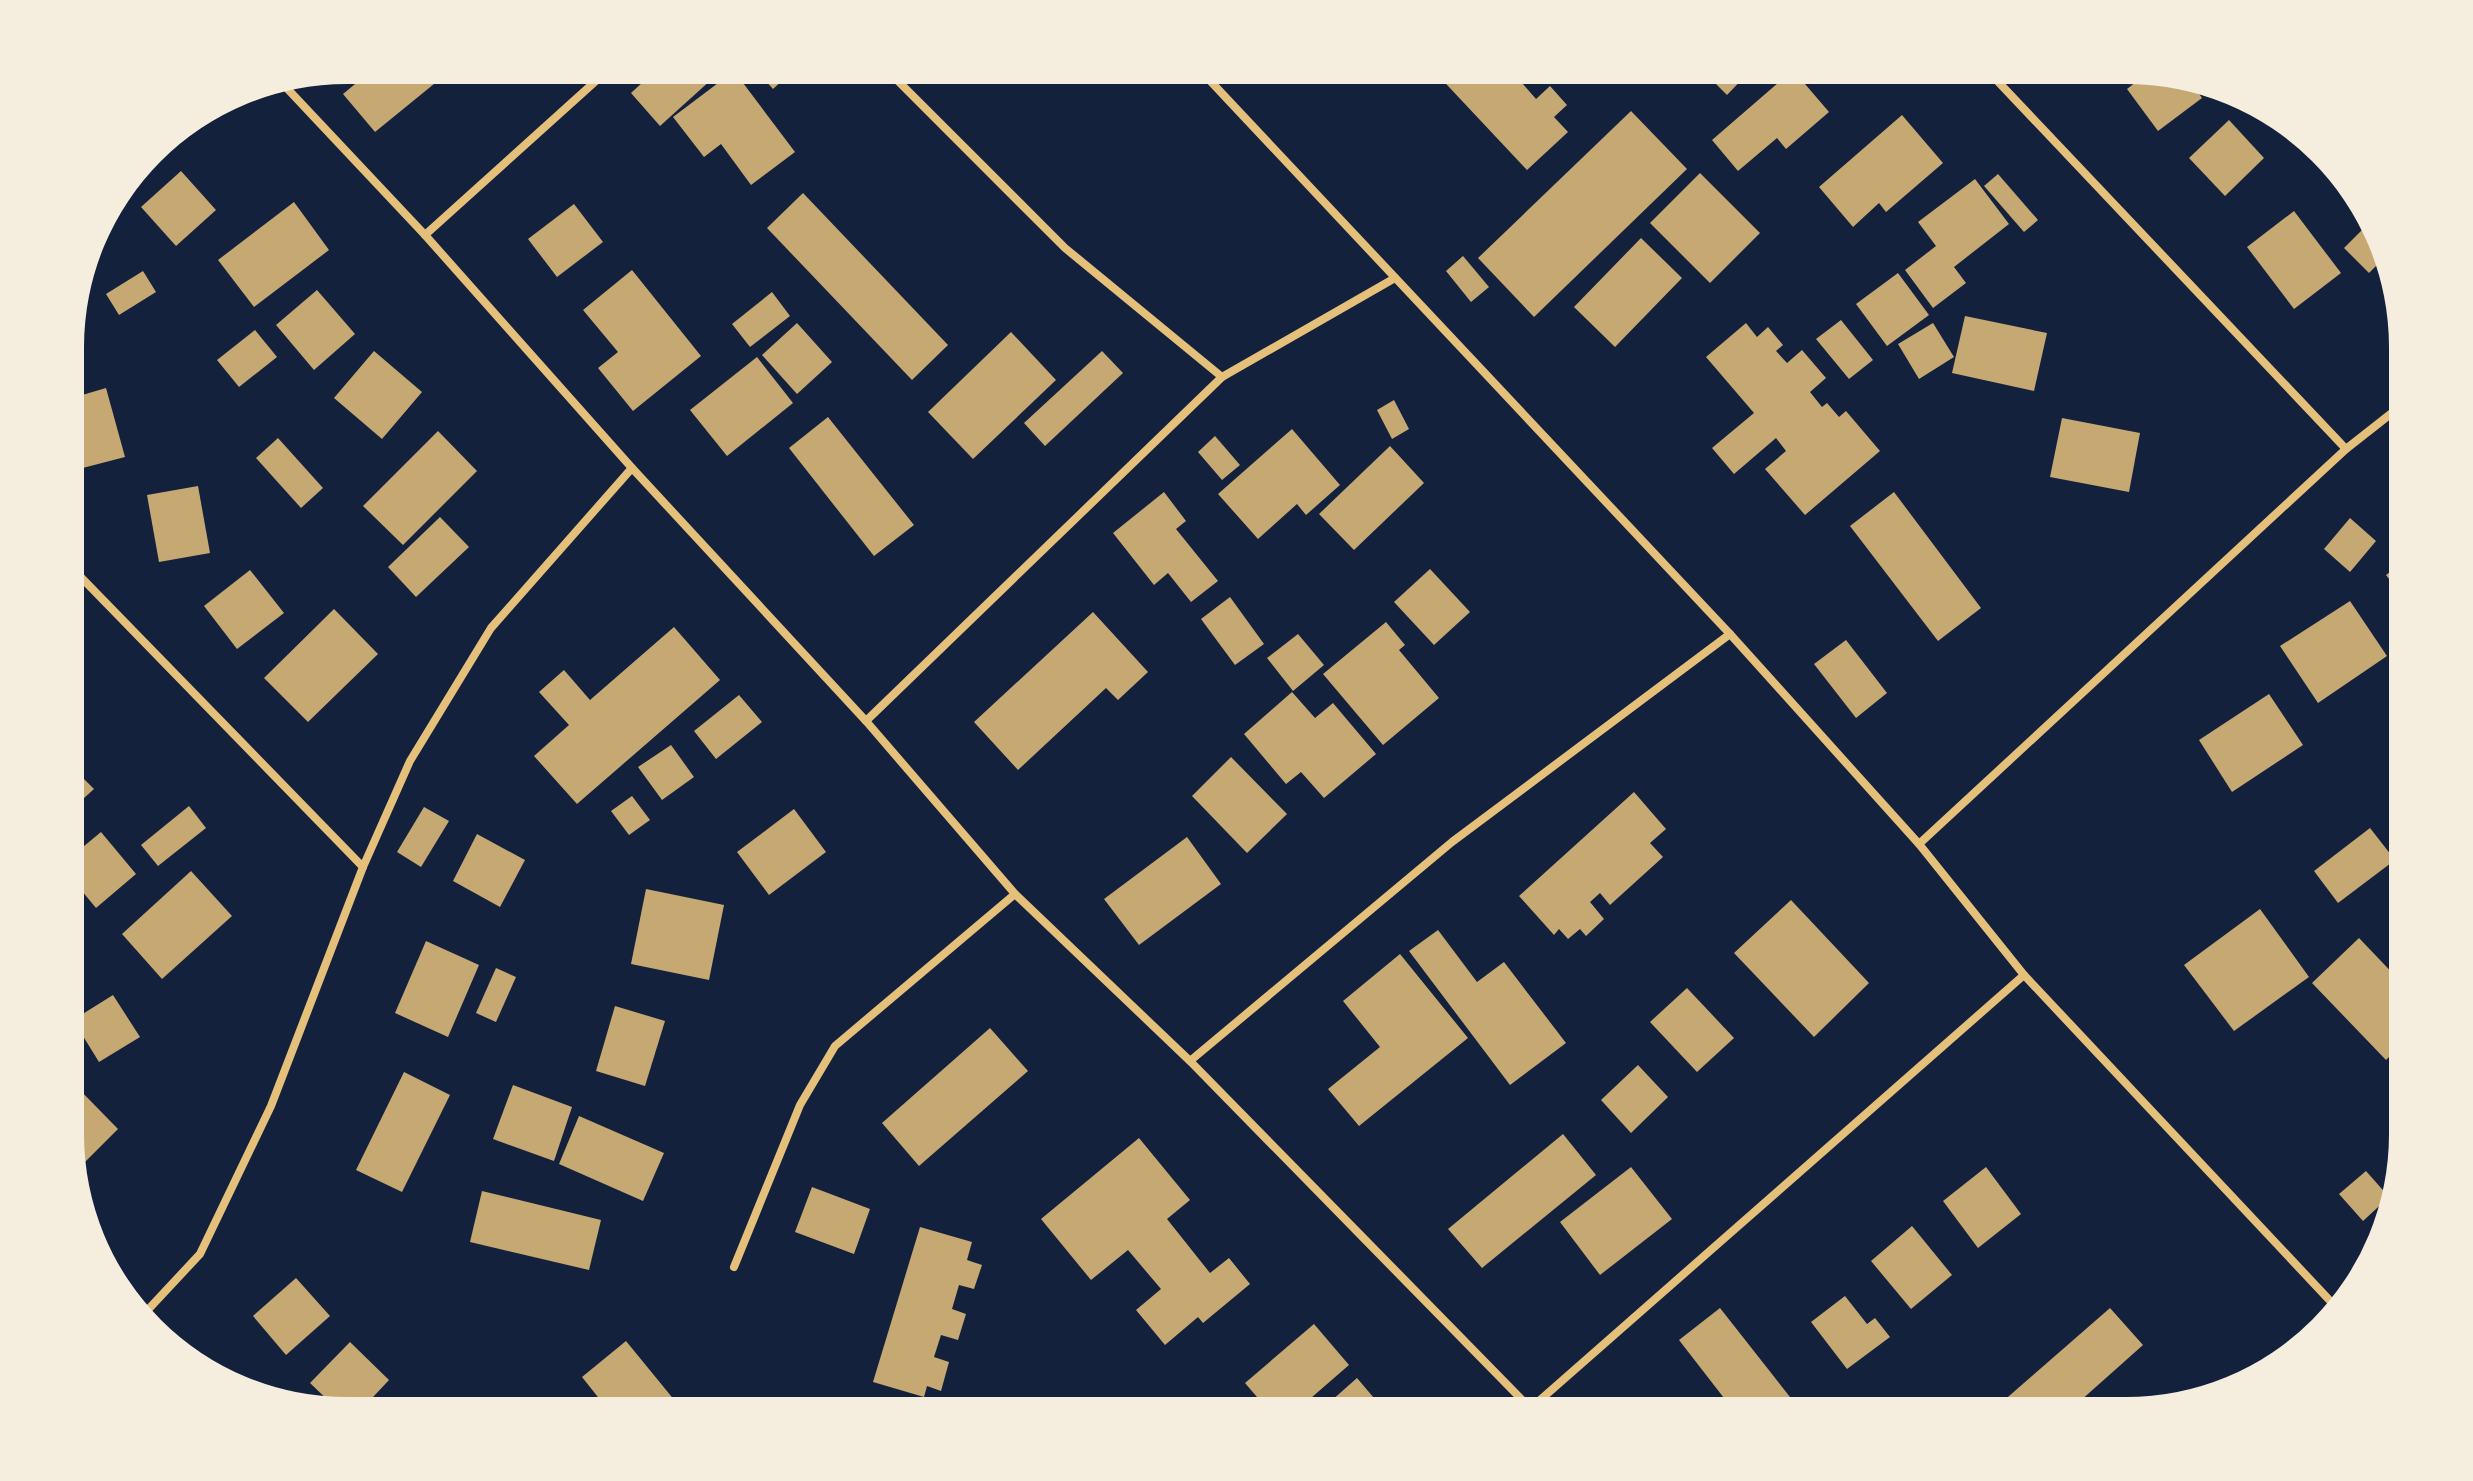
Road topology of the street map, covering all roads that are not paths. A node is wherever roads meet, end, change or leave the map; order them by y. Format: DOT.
graph roads {
  1 [pos="592,84"];
  2 [pos="901,84"];
  3 [pos="1213,84"];
  4 [pos="2000,84"];
  5 [pos="289,91"];
  6 [pos="425,235"];
  7 [pos="1395,278"];
  8 [pos="1222,377"];
  9 [pos="2388,416"];
  10 [pos="2346,449"];
  11 [pos="632,468"];
  12 [pos="84,580"];
  13 [pos="1730,634"];
  14 [pos="866,721"];
  15 [pos="1919,844"];
  16 [pos="363,867"];
  17 [pos="1015,894"];
  18 [pos="2024,975"];
  19 [pos="1190,1061"];
  20 [pos="734,1267"];
  21 [pos="2330,1300"];
  22 [pos="149,1308"];
  23 [pos="1520,1396"];
  24 [pos="1546,1396"];
  1 -- 6 [label="street"];
  2 -- 8 [label="street"];
  3 -- 7 [label="street"];
  4 -- 10 [label="street"];
  5 -- 6 [label="street"];
  6 -- 11 [label="street"];
  7 -- 8 [label="street"];
  7 -- 13 [label="street"];
  8 -- 14 [label="street"];
  9 -- 10 [label="street"];
  10 -- 15 [label="street"];
  11 -- 14 [label="street"];
  11 -- 16 [label="street"];
  12 -- 16 [label="street"];
  13 -- 15 [label="street"];
  13 -- 19 [label="street"];
  14 -- 17 [label="street"];
  15 -- 18 [label="street"];
  16 -- 22 [label="street"];
  17 -- 19 [label="street"];
  17 -- 20 [label="street"];
  18 -- 21 [label="street"];
  18 -- 24 [label="street"];
  19 -- 23 [label="street"];
}
